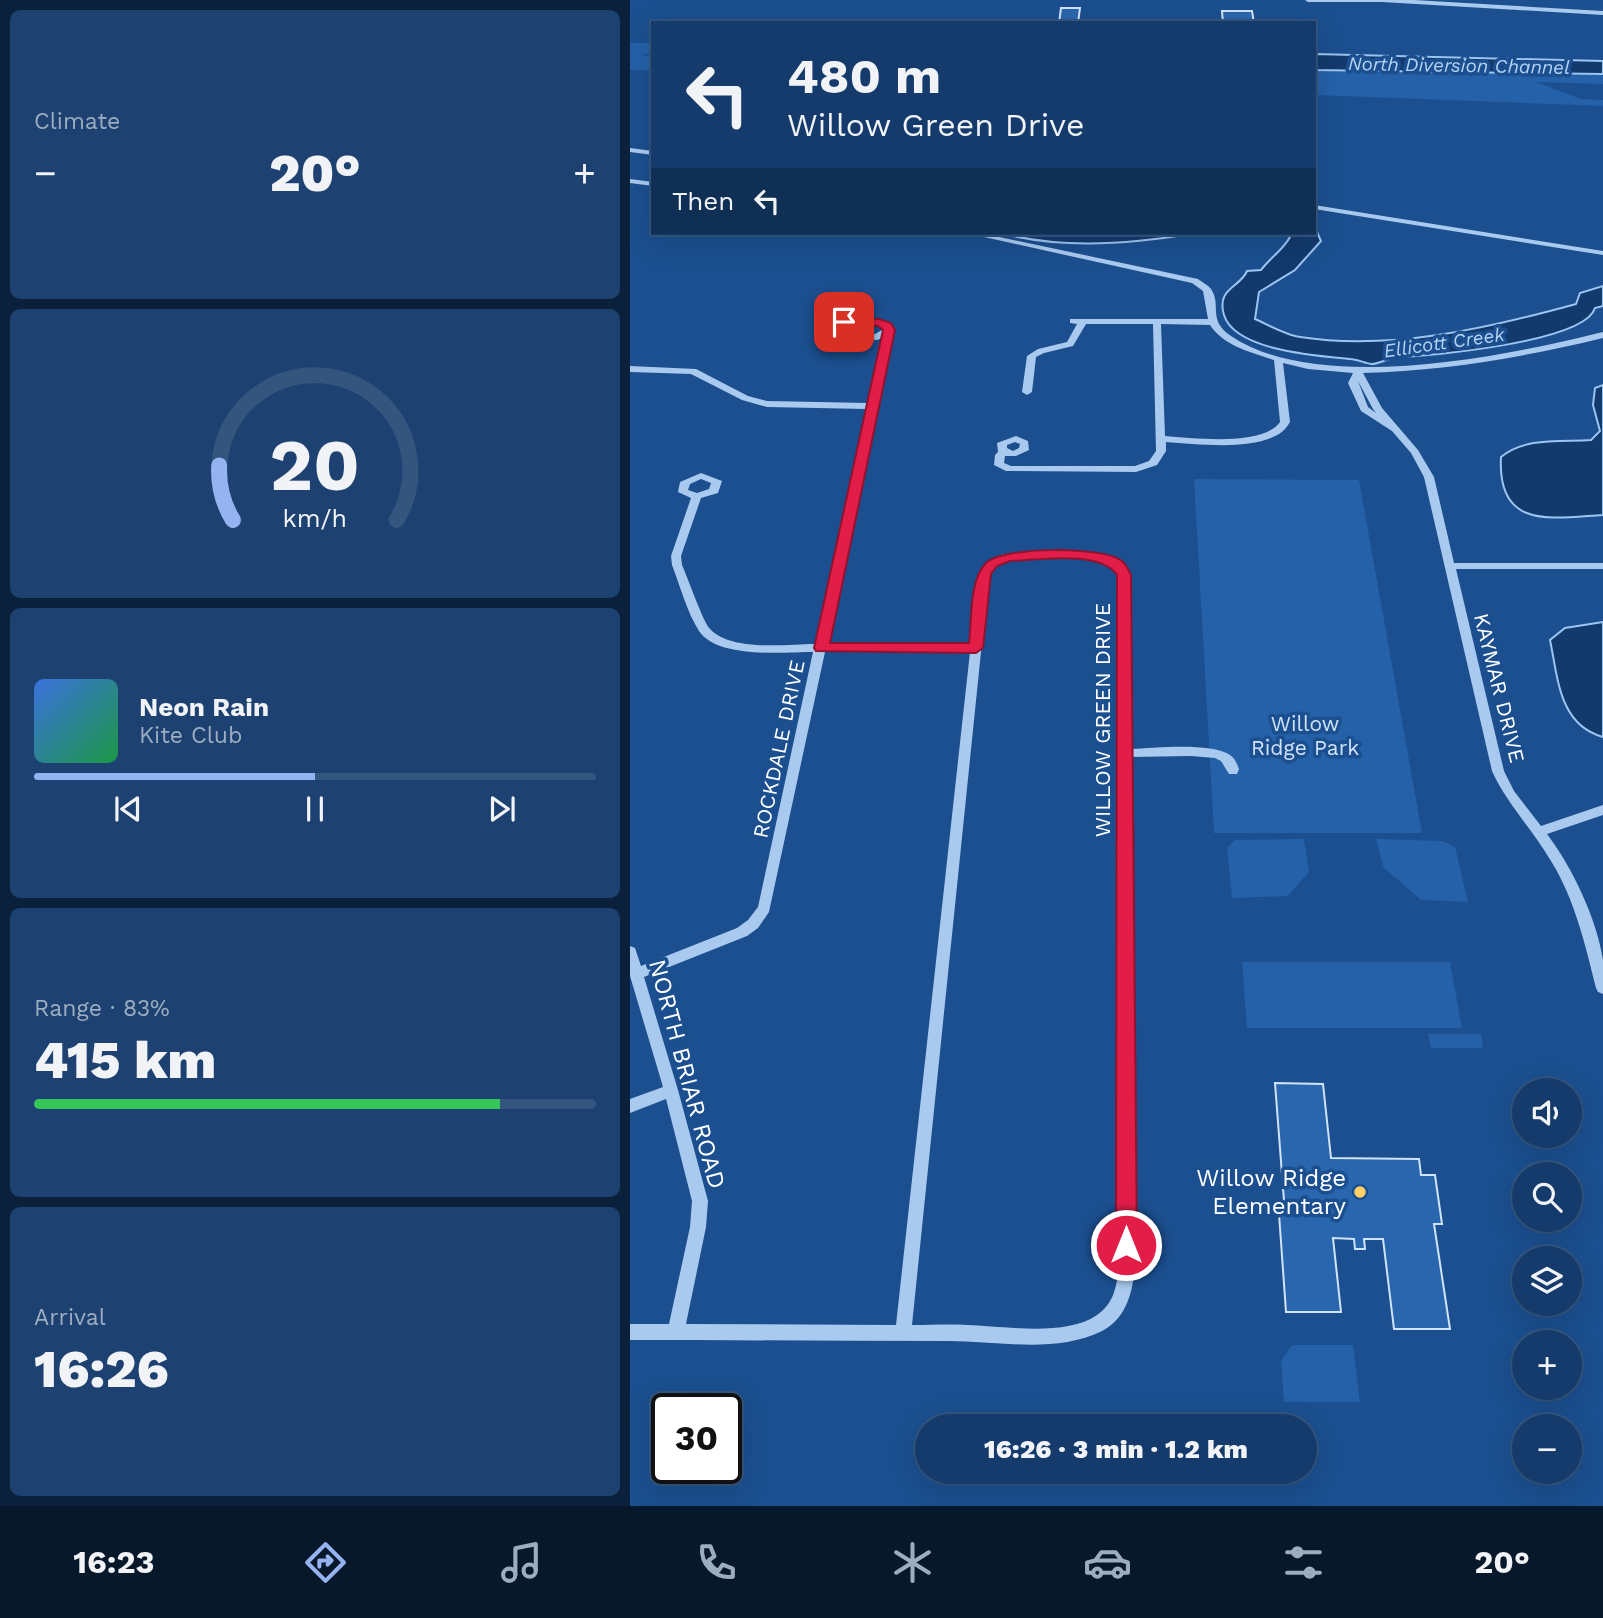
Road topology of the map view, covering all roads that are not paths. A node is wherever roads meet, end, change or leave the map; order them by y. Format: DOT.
graph roads {
  1 [pos="1308,0"];
  2 [pos="1603,13"];
  3 [pos="630,150"];
  4 [pos="651,153"];
  5 [pos="630,181"];
  6 [pos="651,184"];
  7 [pos="1316,207"];
  8 [pos="979,235"];
  9 [pos="1603,253"];
  10 [pos="1157,322"];
  11 [pos="1213,322"];
  12 [pos="888,332"];
  13 [pos="1603,335"];
  14 [pos="1278,359"];
  15 [pos="630,369"];
  16 [pos="1358,372"];
  17 [pos="1027,392"];
  18 [pos="872,406"];
  19 [pos="1392,428"];
  20 [pos="1161,439"];
  21 [pos="1005,452"];
  22 [pos="697,496"];
  23 [pos="1450,566"];
  24 [pos="1603,566"];
  25 [pos="821,648"];
  26 [pos="976,648"];
  27 [pos="1126,753"];
  28 [pos="1233,771"];
  29 [pos="1603,810"];
  30 [pos="1538,832"];
  31 [pos="630,953"];
  32 [pos="637,974"];
  33 [pos="1603,988"];
  34 [pos="671,1090"];
  35 [pos="630,1106"];
  36 [pos="630,1332"];
  37 [pos="676,1332"];
  38 [pos="903,1333"];
  1 -- 2 [label="street"];
  3 -- 4 [label="street"];
  5 -- 6 [label="street"];
  7 -- 9 [label="street"];
  8 -- 11 [label="street"];
  10 -- 11 [label="street"];
  10 -- 17 [label="street"];
  10 -- 20 [label="street"];
  11 -- 14 [label="street"];
  12 -- 12 [label="street"];
  12 -- 18 [label="street, ROCKDALE DRIVE"];
  13 -- 16 [label="street"];
  14 -- 16 [label="street"];
  14 -- 20 [label="street"];
  15 -- 18 [label="street"];
  16 -- 19 [label="street, KAYMAR DRIVE"];
  18 -- 25 [label="street, ROCKDALE DRIVE"];
  19 -- 23 [label="street, KAYMAR DRIVE"];
  20 -- 21 [label="street"];
  22 -- 25 [label="street"];
  23 -- 24 [label="street"];
  23 -- 30 [label="street, KAYMAR DRIVE"];
  25 -- 26 [label="street"];
  25 -- 32 [label="street, ROCKDALE DRIVE"];
  26 -- 27 [label="street, WILLOW GREEN DRIVE"];
  26 -- 38 [label="street, WILLOW GREEN DRIVE"];
  27 -- 28 [label="street"];
  27 -- 38 [label="street, WILLOW GREEN DRIVE"];
  29 -- 30 [label="street"];
  30 -- 33 [label="street, KAYMAR DRIVE"];
  31 -- 32 [label="street, NORTH BRIAR ROAD"];
  32 -- 34 [label="street, NORTH BRIAR ROAD"];
  34 -- 35 [label="street"];
  34 -- 37 [label="street, NORTH BRIAR ROAD"];
  36 -- 37 [label="street, WILLOW GREEN DRIVE"];
  37 -- 38 [label="street, WILLOW GREEN DRIVE"];
}
